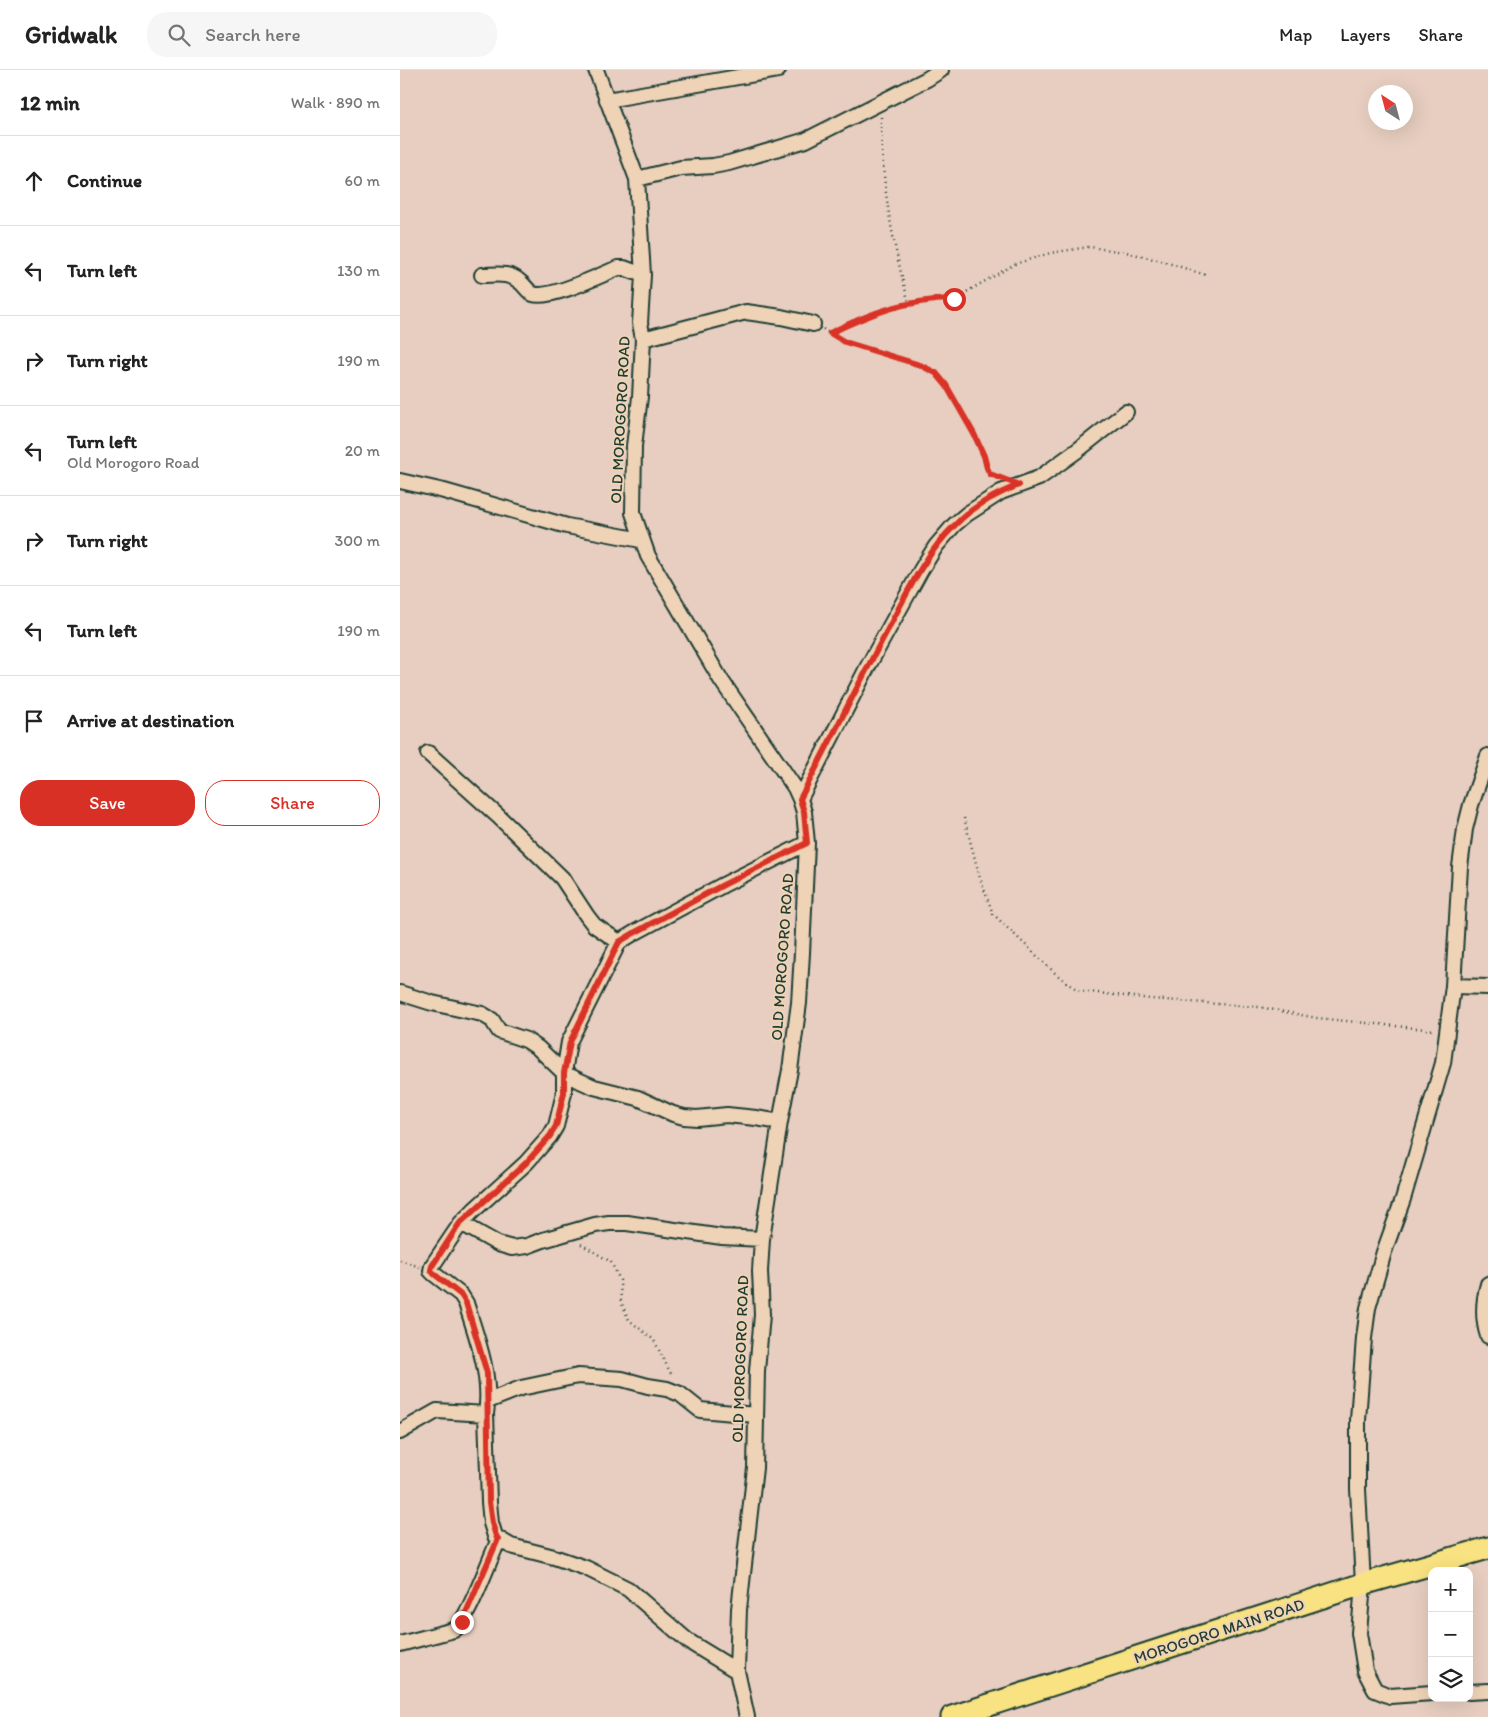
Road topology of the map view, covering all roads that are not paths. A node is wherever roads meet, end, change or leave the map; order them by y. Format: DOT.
graph roads {
  1 [pos="596,70"];
  2 [pos="778,70"];
  3 [pos="940,70"];
  4 [pos="607,100"];
  5 [pos="638,178"];
  6 [pos="482,275"];
  7 [pos="643,275"];
  8 [pos="813,324"];
  9 [pos="643,339"];
  10 [pos="1126,412"];
  11 [pos="400,481"];
  12 [pos="641,540"];
  13 [pos="428,753"];
  14 [pos="1488,756"];
  15 [pos="800,799"];
  16 [pos="807,843"];
  17 [pos="619,942"];
  18 [pos="1452,986"];
  19 [pos="1488,987"];
  20 [pos="400,993"];
  21 [pos="564,1073"];
  22 [pos="780,1122"];
  23 [pos="460,1223"];
  24 [pos="762,1239"];
  25 [pos="1488,1284"];
  26 [pos="1488,1336"];
  27 [pos="487,1407"];
  28 [pos="756,1415"];
  29 [pos="400,1432"];
  30 [pos="498,1539"];
  31 [pos="1488,1548"];
  32 [pos="1363,1584"];
  33 [pos="400,1644"];
  34 [pos="737,1671"];
  35 [pos="1488,1691"];
  36 [pos="1473,1692"];
  37 [pos="1428,1693"];
  38 [pos="747,1717"];
  39 [pos="952,1717"];
  1 -- 4 [label="street, OLD MOROGORO ROAD"];
  2 -- 4 [label="street"];
  3 -- 5 [label="street"];
  4 -- 5 [label="street, OLD MOROGORO ROAD"];
  5 -- 7 [label="street, OLD MOROGORO ROAD"];
  6 -- 7 [label="street"];
  7 -- 9 [label="street, OLD MOROGORO ROAD"];
  8 -- 9 [label="street"];
  9 -- 12 [label="street, OLD MOROGORO ROAD"];
  10 -- 15 [label="street"];
  11 -- 12 [label="street"];
  12 -- 15 [label="street, OLD MOROGORO ROAD"];
  13 -- 17 [label="street"];
  14 -- 18 [label="street"];
  15 -- 16 [label="street, OLD MOROGORO ROAD"];
  16 -- 17 [label="street"];
  16 -- 22 [label="street, OLD MOROGORO ROAD"];
  17 -- 21 [label="street"];
  18 -- 19 [label="street"];
  18 -- 32 [label="street"];
  20 -- 21 [label="street"];
  21 -- 22 [label="street"];
  21 -- 23 [label="street"];
  22 -- 24 [label="street, OLD MOROGORO ROAD"];
  23 -- 24 [label="street"];
  23 -- 27 [label="street"];
  24 -- 28 [label="street, OLD MOROGORO ROAD"];
  25 -- 26 [label="street"];
  27 -- 28 [label="street"];
  27 -- 29 [label="street"];
  27 -- 30 [label="street"];
  28 -- 34 [label="street, OLD MOROGORO ROAD"];
  30 -- 33 [label="street"];
  30 -- 34 [label="street"];
  31 -- 32 [label="highway, MOROGORO MAIN ROAD"];
  32 -- 37 [label="street"];
  32 -- 39 [label="highway, MOROGORO MAIN ROAD"];
  34 -- 38 [label="street, OLD MOROGORO ROAD"];
  35 -- 36 [label="street"];
}
